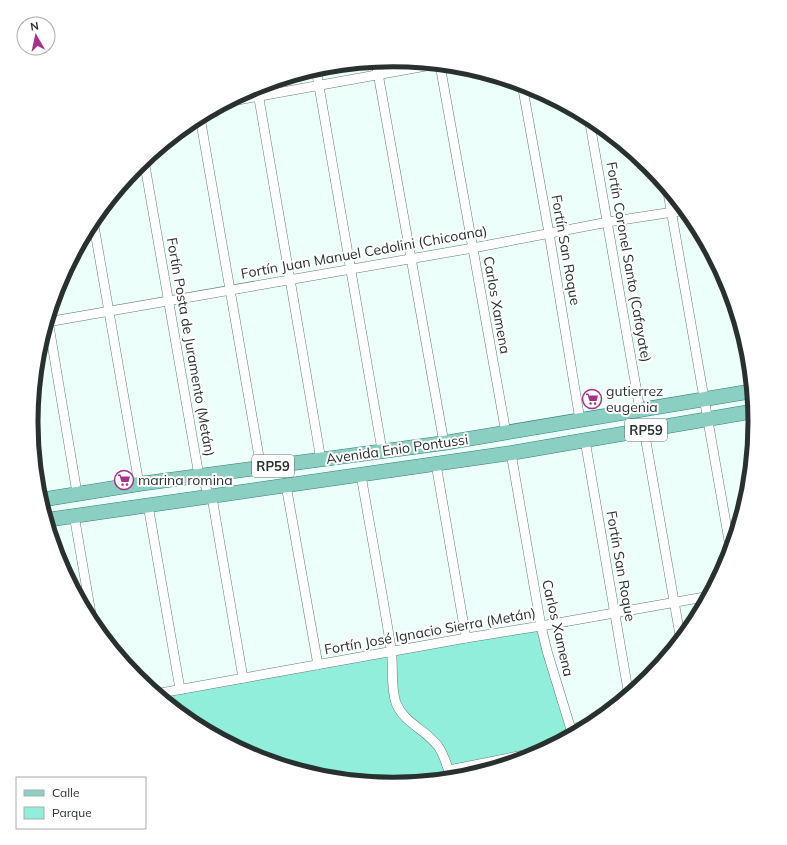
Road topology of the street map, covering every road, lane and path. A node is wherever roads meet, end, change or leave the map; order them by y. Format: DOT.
graph roads {
  1 [pos="377,68"];
  2 [pos="416,68"];
  3 [pos="441,70"];
  4 [pos="317,75"];
  5 [pos="378,75"];
  6 [pos="319,86"];
  7 [pos="523,92"];
  8 [pos="259,96"];
  9 [pos="249,98"];
  10 [pos="201,124"];
  11 [pos="591,127"];
  12 [pos="145,168"];
  13 [pos="669,198"];
  14 [pos="680,211"];
  15 [pos="672,213"];
  16 [pos="608,222"];
  17 [pos="95,230"];
  18 [pos="549,233"];
  19 [pos="473,248"];
  20 [pos="411,259"];
  21 [pos="351,269"];
  22 [pos="290,279"];
  23 [pos="230,289"];
  24 [pos="168,300"];
  25 [pos="109,310"];
  26 [pos="53,320"];
  27 [pos="49,334"];
  28 [pos="747,392"];
  29 [pos="704,400"];
  30 [pos="640,410"];
  31 [pos="749,412"];
  32 [pos="707,419"];
  33 [pos="580,420"];
  34 [pos="644,430"];
  35 [pos="506,432"];
  36 [pos="585,440"];
  37 [pos="444,443"];
  38 [pos="382,450"];
  39 [pos="511,453"];
  40 [pos="321,460"];
  41 [pos="436,464"];
  42 [pos="261,468"];
  43 [pos="361,475"];
  44 [pos="200,477"];
  45 [pos="139,484"];
  46 [pos="286,485"];
  47 [pos="77,493"];
  48 [pos="211,496"];
  49 [pos="46,499"];
  50 [pos="148,505"];
  51 [pos="74,515"];
  52 [pos="51,519"];
  53 [pos="729,540"];
  54 [pos="703,597"];
  55 [pos="674,602"];
  56 [pos="90,606"];
  57 [pos="615,612"];
  58 [pos="541,626"];
  59 [pos="680,634"];
  60 [pos="466,638"];
  61 [pos="392,651"];
  62 [pos="318,665"];
  63 [pos="243,678"];
  64 [pos="180,689"];
  65 [pos="629,689"];
  66 [pos="162,693"];
  67 [pos="571,730"];
  68 [pos="449,773"];
  1 -- 5 [label="street"];
  2 -- 5 [label="street"];
  3 -- 19 [label="street, Carlos Xamena"];
  4 -- 6 [label="street"];
  5 -- 6 [label="street"];
  5 -- 20 [label="street"];
  6 -- 8 [label="street"];
  6 -- 21 [label="street"];
  7 -- 18 [label="street, Fortín San Roque"];
  8 -- 9 [label="street"];
  8 -- 22 [label="street"];
  10 -- 23 [label="street"];
  11 -- 16 [label="street, Fortín Coronel Santo (Cafayate)"];
  12 -- 24 [label="street, Fortín Posta de Juramento (Metán)"];
  13 -- 15 [label="street"];
  14 -- 15 [label="street, Fortín Juan Manuel Cedolini (Chicoana)"];
  15 -- 16 [label="street, Fortín Juan Manuel Cedolini (Chicoana)"];
  15 -- 29 [label="street"];
  16 -- 18 [label="street, Fortín Juan Manuel Cedolini (Chicoana)"];
  16 -- 30 [label="street, Fortín Coronel Santo (Cafayate)"];
  17 -- 25 [label="street"];
  18 -- 19 [label="street, Fortín Juan Manuel Cedolini (Chicoana)"];
  18 -- 33 [label="street, Fortín San Roque"];
  19 -- 20 [label="street, Fortín Juan Manuel Cedolini (Chicoana)"];
  19 -- 35 [label="street, Carlos Xamena"];
  20 -- 21 [label="street, Fortín Juan Manuel Cedolini (Chicoana)"];
  20 -- 37 [label="street"];
  21 -- 22 [label="street, Fortín Juan Manuel Cedolini (Chicoana)"];
  21 -- 38 [label="street"];
  22 -- 23 [label="street, Fortín Juan Manuel Cedolini (Chicoana)"];
  22 -- 40 [label="street"];
  23 -- 24 [label="street, Fortín Juan Manuel Cedolini (Chicoana)"];
  23 -- 42 [label="street"];
  24 -- 25 [label="street, Fortín Juan Manuel Cedolini (Chicoana)"];
  24 -- 44 [label="street, Fortín Posta de Juramento (Metán)"];
  25 -- 26 [label="street, Fortín Juan Manuel Cedolini (Chicoana)"];
  25 -- 45 [label="street"];
  27 -- 47 [label="street"];
  28 -- 29 [label="main road, Avenida Enio Pontussi / RP59"];
  29 -- 30 [label="main road, Avenida Enio Pontussi / RP59"];
  29 -- 32 [label="street"];
  30 -- 33 [label="main road, Avenida Enio Pontussi / RP59"];
  31 -- 32 [label="main road, Avenida Enio Pontussi / RP59"];
  32 -- 34 [label="main road, Avenida Enio Pontussi / RP59"];
  32 -- 53 [label="street"];
  33 -- 35 [label="main road, Avenida Enio Pontussi / RP59"];
  34 -- 36 [label="main road, Avenida Enio Pontussi / RP59"];
  34 -- 55 [label="street"];
  35 -- 37 [label="main road, Avenida Enio Pontussi / RP59"];
  36 -- 39 [label="main road, Avenida Enio Pontussi / RP59"];
  36 -- 57 [label="street, Fortín San Roque"];
  37 -- 38 [label="main road, Avenida Enio Pontussi / RP59"];
  38 -- 40 [label="main road, Avenida Enio Pontussi / RP59"];
  39 -- 41 [label="main road, Avenida Enio Pontussi / RP59"];
  39 -- 58 [label="street, Carlos Xamena"];
  40 -- 42 [label="main road, Avenida Enio Pontussi / RP59"];
  41 -- 43 [label="main road, Avenida Enio Pontussi / RP59"];
  41 -- 60 [label="street"];
  42 -- 44 [label="main road, Avenida Enio Pontussi / RP59"];
  43 -- 46 [label="main road, Avenida Enio Pontussi / RP59"];
  43 -- 61 [label="street"];
  44 -- 45 [label="main road, Avenida Enio Pontussi / RP59"];
  44 -- 48 [label="street, Fortín Posta de Juramento (Metán)"];
  45 -- 47 [label="main road, Avenida Enio Pontussi / RP59"];
  46 -- 48 [label="main road, Avenida Enio Pontussi / RP59"];
  46 -- 62 [label="street"];
  47 -- 49 [label="main road, Avenida Enio Pontussi / RP59"];
  48 -- 50 [label="main road, Avenida Enio Pontussi / RP59"];
  48 -- 63 [label="street, Fortín Posta de Juramento (Metán)"];
  50 -- 51 [label="main road, Avenida Enio Pontussi / RP59"];
  50 -- 64 [label="street"];
  51 -- 52 [label="main road, Avenida Enio Pontussi / RP59"];
  51 -- 56 [label="street"];
  54 -- 55 [label="street, Fortín José Ignacio Sierra (Metán)"];
  55 -- 57 [label="street, Fortín José Ignacio Sierra (Metán)"];
  55 -- 59 [label="street"];
  57 -- 58 [label="street, Fortín José Ignacio Sierra (Metán)"];
  57 -- 65 [label="street, Fortín San Roque"];
  58 -- 60 [label="street, Fortín José Ignacio Sierra (Metán)"];
  58 -- 67 [label="street, Carlos Xamena"];
  60 -- 61 [label="street, Fortín José Ignacio Sierra (Metán)"];
  61 -- 62 [label="street, Fortín José Ignacio Sierra (Metán)"];
  61 -- 68 [label="street"];
  62 -- 63 [label="street, Fortín José Ignacio Sierra (Metán)"];
  63 -- 64 [label="street, Fortín José Ignacio Sierra (Metán)"];
  64 -- 66 [label="street, Fortín José Ignacio Sierra (Metán)"];
}
